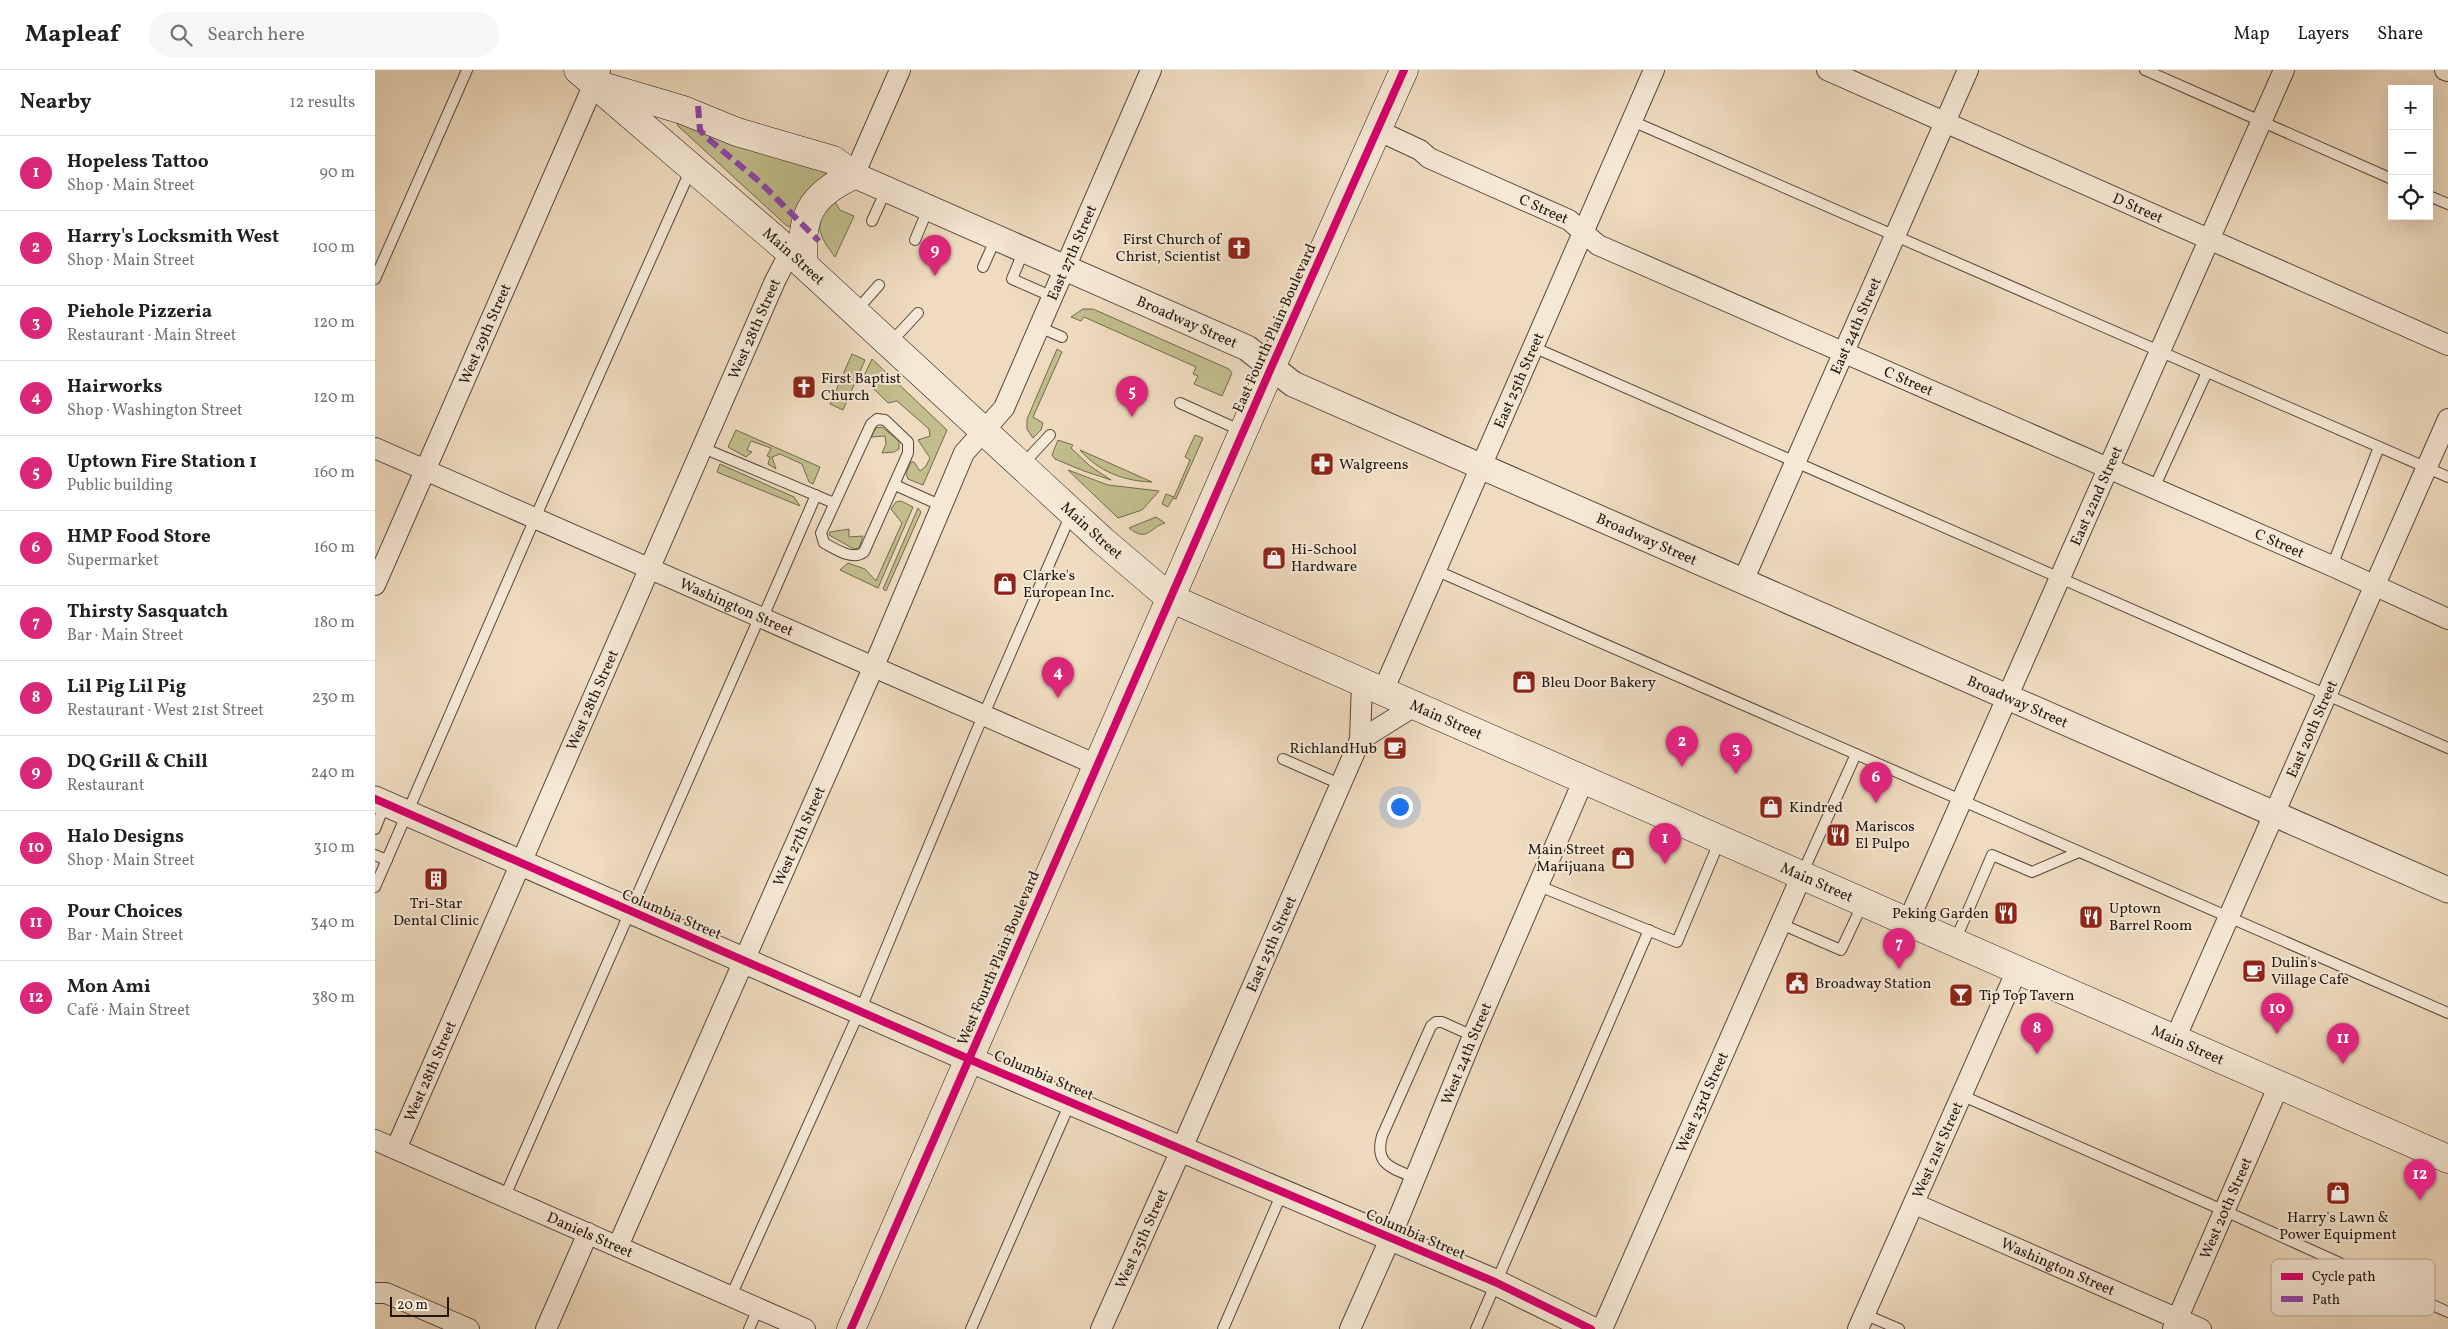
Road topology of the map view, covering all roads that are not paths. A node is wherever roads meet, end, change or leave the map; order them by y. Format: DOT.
graph roads {
  1 [pos="467,70"];
  2 [pos="899,70"];
  3 [pos="1151,70"];
  4 [pos="1404,70"];
  5 [pos="1654,70"];
  6 [pos="1827,70"];
  7 [pos="1968,70"];
  8 [pos="2145,70"];
  9 [pos="2284,70"];
  10 [pos="591,75"];
  11 [pos="1632,121"];
  12 [pos="1945,122"];
  13 [pos="2261,122"];
  14 [pos="1377,130"];
  15 [pos="692,167"];
  16 [pos="854,175"];
  17 [pos="2388,177"];
  18 [pos="886,189"];
  19 [pos="2433,198"];
  20 [pos="2448,204"];
  21 [pos="929,208"];
  22 [pos="872,221"];
  23 [pos="1583,232"];
  24 [pos="1895,236"];
  25 [pos="996,237"];
  26 [pos="2209,239"];
  27 [pos="915,240"];
  28 [pos="1025,249"];
  29 [pos="797,258"];
  30 [pos="983,267"];
  31 [pos="1066,267"];
  32 [pos="375,279"];
  33 [pos="879,285"];
  34 [pos="1053,297"];
  35 [pos="855,311"];
  36 [pos="918,313"];
  37 [pos="1039,327"];
  38 [pos="1062,338"];
  39 [pos="890,343"];
  40 [pos="2448,345"];
  41 [pos="1533,347"];
  42 [pos="2160,351"];
  43 [pos="1844,353"];
  44 [pos="1271,368"];
  45 [pos="2207,372"];
  46 [pos="1181,403"];
  47 [pos="2448,419"];
  48 [pos="985,430"];
  49 [pos="1243,431"];
  50 [pos="1050,435"];
  51 [pos="2379,447"];
  52 [pos="375,448"];
  53 [pos="703,448"];
  54 [pos="1795,462"];
  55 [pos="1022,465"];
  56 [pos="1481,467"];
  57 [pos="2427,468"];
  58 [pos="2108,469"];
  59 [pos="425,470"];
  60 [pos="2448,477"];
  61 [pos="895,485"];
  62 [pos="2154,488"];
  63 [pos="816,495"];
  64 [pos="834,503"];
  65 [pos="942,506"];
  66 [pos="1072,511"];
  67 [pos="535,518"];
  68 [pos="2332,566"];
  69 [pos="650,568"];
  70 [pos="1435,570"];
  71 [pos="2060,578"];
  72 [pos="1743,581"];
  73 [pos="375,585"];
  74 [pos="2375,587"];
  75 [pos="1170,598"];
  76 [pos="761,617"];
  77 [pos="2448,619"];
  78 [pos="875,666"];
  79 [pos="1373,686"];
  80 [pos="2327,695"];
  81 [pos="2007,697"];
  82 [pos="1416,705"];
  83 [pos="983,715"];
  84 [pos="1360,740"];
  85 [pos="2448,748"];
  86 [pos="1856,754"];
  87 [pos="1283,759"];
  88 [pos="1097,765"];
  89 [pos="1584,779"];
  90 [pos="1342,785"];
  91 [pos="1962,801"];
  92 [pos="389,805"];
  93 [pos="2275,814"];
  94 [pos="375,829"];
  95 [pos="1720,839"];
  96 [pos="2079,852"];
  97 [pos="375,855"];
  98 [pos="387,860"];
  99 [pos="521,863"];
  100 [pos="1802,875"];
  101 [pos="375,886"];
  102 [pos="1539,886"];
  103 [pos="2448,890"];
  104 [pos="1863,902"];
  105 [pos="630,911"];
  106 [pos="2229,918"];
  107 [pos="1908,922"];
  108 [pos="1781,924"];
  109 [pos="1649,930"];
  110 [pos="1955,942"];
  111 [pos="745,961"];
  112 [pos="2017,970"];
  113 [pos="860,1011"];
  114 [pos="2448,1013"];
  115 [pos="1473,1036"];
  116 [pos="2175,1039"];
  117 [pos="970,1059"];
  118 [pos="2279,1085"];
  119 [pos="1963,1096"];
  120 [pos="1070,1102"];
  121 [pos="375,1140"];
  122 [pos="1182,1148"];
  123 [pos="396,1149"];
  124 [pos="2448,1159"];
  125 [pos="1415,1178"];
  126 [pos="1282,1193"];
  127 [pos="505,1196"];
  128 [pos="1915,1204"];
  129 [pos="2225,1210"];
  130 [pos="588,1233"];
  131 [pos="1390,1238"];
  132 [pos="618,1246"];
  133 [pos="2332,1259"];
  134 [pos="1495,1282"];
  135 [pos="375,1292"];
  136 [pos="731,1296"];
  137 [pos="2435,1306"];
  138 [pos="758,1308"];
  139 [pos="2448,1312"];
  140 [pos="1861,1322"];
  141 [pos="2175,1324"];
  142 [pos="469,1329"];
  143 [pos="546,1329"];
  144 [pos="749,1329"];
  145 [pos="805,1329"];
  146 [pos="851,1329"];
  147 [pos="971,1329"];
  148 [pos="1101,1329"];
  149 [pos="1223,1329"];
  150 [pos="1349,1329"];
  151 [pos="1475,1329"];
  152 [pos="1591,1329"];
  153 [pos="1602,1329"];
  154 [pos="1899,1329"];
  155 [pos="2201,1329"];
  1 -- 32 [label="lane"];
  2 -- 16 [label="street"];
  3 -- 31 [label="street, East 27th Street"];
  4 -- 14 [label="main road, East Fourth Plain Boulevard"];
  5 -- 11 [label="street, East 25th Street"];
  6 -- 12 [label="street, D Street"];
  7 -- 12 [label="street, East 24th Street"];
  8 -- 13 [label="lane"];
  9 -- 13 [label="street, East 22nd Street"];
  10 -- 15 [label="main road, Main Street"];
  10 -- 16 [label="main road"];
  10 -- 59 [label="street, West 29th Street"];
  11 -- 23 [label="street, East 25th Street"];
  11 -- 24 [label="lane"];
  12 -- 24 [label="street, East 24th Street"];
  12 -- 26 [label="street, D Street"];
  13 -- 17 [label="lane"];
  13 -- 26 [label="street, East 22nd Street"];
  14 -- 23 [label="street, C Street"];
  14 -- 44 [label="main road, East Fourth Plain Boulevard"];
  15 -- 29 [label="main road, Main Street"];
  15 -- 67 [label="lane"];
  16 -- 18 [label="street, Broadway Street"];
  16 -- 29 [label="main road"];
  18 -- 21 [label="street, Broadway Street"];
  18 -- 22 [label="lane"];
  19 -- 20 [label="lane"];
  21 -- 25 [label="street, Broadway Street"];
  21 -- 27 [label="lane"];
  23 -- 41 [label="street, East 25th Street"];
  23 -- 43 [label="street, C Street"];
  24 -- 42 [label="lane"];
  24 -- 43 [label="street, East 24th Street"];
  25 -- 28 [label="street, Broadway Street"];
  25 -- 30 [label="lane"];
  26 -- 40 [label="street, D Street"];
  26 -- 42 [label="street, East 22nd Street"];
  28 -- 31 [label="street, Broadway Street"];
  28 -- 34 [label="lane"];
  29 -- 35 [label="main road, Main Street"];
  29 -- 53 [label="street, West 28th Street"];
  31 -- 34 [label="street, East 27th Street"];
  31 -- 44 [label="street, Broadway Street"];
  33 -- 35 [label="lane"];
  34 -- 37 [label="street, East 27th Street"];
  35 -- 39 [label="main road, Main Street"];
  36 -- 39 [label="lane"];
  37 -- 38 [label="lane"];
  37 -- 48 [label="street, East 27th Street"];
  39 -- 48 [label="main road, Main Street"];
  41 -- 54 [label="lane"];
  41 -- 56 [label="street, East 25th Street"];
  42 -- 45 [label="lane"];
  42 -- 58 [label="street, East 22nd Street"];
  43 -- 54 [label="street, East 24th Street"];
  43 -- 58 [label="street, C Street"];
  44 -- 49 [label="main road, East Fourth Plain Boulevard"];
  44 -- 56 [label="street, Broadway Street"];
  45 -- 51 [label="lane"];
  45 -- 62 [label="lane"];
  46 -- 49 [label="lane"];
  47 -- 57 [label="street, East 20th Street"];
  48 -- 55 [label="main road, Main Street"];
  48 -- 65 [label="street, West 27th Street"];
  49 -- 75 [label="main road, East Fourth Plain Boulevard"];
  50 -- 55 [label="lane"];
  51 -- 57 [label="lane"];
  51 -- 68 [label="lane"];
  52 -- 59 [label="street, Washington Street"];
  53 -- 63 [label="lane"];
  53 -- 69 [label="street, West 28th Street"];
  54 -- 71 [label="lane"];
  54 -- 72 [label="street, East 24th Street"];
  55 -- 66 [label="main road, Main Street"];
  56 -- 70 [label="street, East 25th Street"];
  56 -- 72 [label="street, Broadway Street"];
  57 -- 60 [label="lane"];
  57 -- 74 [label="street, East 20th Street"];
  58 -- 62 [label="street, C Street"];
  58 -- 71 [label="street, East 22nd Street"];
  59 -- 67 [label="street, Washington Street"];
  59 -- 73 [label="street, West 29th Street"];
  61 -- 64 [label="lane"];
  61 -- 64 [label="lane"];
  61 -- 65 [label="lane"];
  62 -- 68 [label="street, C Street"];
  63 -- 64 [label="lane"];
  63 -- 76 [label="lane"];
  65 -- 78 [label="street, West 27th Street"];
  66 -- 75 [label="main road, Main Street"];
  66 -- 83 [label="lane"];
  67 -- 69 [label="street, Washington Street"];
  67 -- 92 [label="lane"];
  68 -- 74 [label="street, C Street"];
  69 -- 76 [label="street, Washington Street"];
  69 -- 99 [label="street, West 28th Street"];
  70 -- 79 [label="street, East 25th Street"];
  70 -- 86 [label="lane"];
  71 -- 80 [label="lane"];
  71 -- 81 [label="street, East 22nd Street"];
  72 -- 81 [label="street, Broadway Street"];
  74 -- 77 [label="street, C Street"];
  74 -- 80 [label="street, East 20th Street"];
  75 -- 79 [label="main road, Main Street"];
  75 -- 88 [label="main road, West Fourth Plain Boulevard"];
  76 -- 78 [label="street, Washington Street"];
  76 -- 105 [label="lane"];
  78 -- 83 [label="street, Washington Street"];
  78 -- 111 [label="street, West 27th Street"];
  79 -- 82 [label="main road, Main Street"];
  79 -- 84 [label="street, East 25th Street"];
  80 -- 85 [label="lane"];
  80 -- 93 [label="street, East 20th Street"];
  81 -- 91 [label="street, East 22nd Street"];
  81 -- 93 [label="street, Broadway Street"];
  82 -- 84 [label="street"];
  82 -- 89 [label="main road, Main Street"];
  83 -- 88 [label="street, Washington Street"];
  83 -- 113 [label="lane"];
  84 -- 90 [label="street, East 25th Street"];
  86 -- 91 [label="lane"];
  86 -- 100 [label="lane"];
  87 -- 90 [label="lane"];
  88 -- 117 [label="main road, West Fourth Plain Boulevard"];
  89 -- 95 [label="main road, Main Street"];
  89 -- 102 [label="street, West 24th Street"];
  90 -- 122 [label="street, East 25th Street"];
  91 -- 96 [label="lane"];
  91 -- 107 [label="street, East 22nd Street"];
  92 -- 94 [label="lane"];
  92 -- 98 [label="lane"];
  92 -- 99 [label="street, Columbia Street"];
  93 -- 103 [label="street, Broadway Street"];
  93 -- 106 [label="street, East 20th Street"];
  95 -- 100 [label="main road, Main Street"];
  95 -- 109 [label="lane"];
  96 -- 106 [label="lane"];
  96 -- 110 [label="lane"];
  97 -- 98 [label="lane"];
  98 -- 101 [label="lane"];
  99 -- 105 [label="street, Columbia Street"];
  99 -- 123 [label="street, West 28th Street"];
  100 -- 104 [label="main road, Main Street"];
  100 -- 108 [label="street, West 23rd Street"];
  102 -- 109 [label="lane"];
  102 -- 115 [label="street, West 24th Street"];
  104 -- 107 [label="main road, Main Street"];
  104 -- 108 [label="lane"];
  105 -- 111 [label="street, Columbia Street"];
  105 -- 127 [label="lane"];
  106 -- 114 [label="lane"];
  106 -- 116 [label="street, East 20th Street"];
  107 -- 110 [label="main road, Main Street"];
  108 -- 153 [label="street, West 23rd Street"];
  109 -- 134 [label="lane"];
  110 -- 112 [label="main road, Main Street"];
  111 -- 113 [label="street, Columbia Street"];
  111 -- 132 [label="street, West 27th Street"];
  112 -- 116 [label="main road, Main Street"];
  112 -- 119 [label="street, West 21st Street"];
  113 -- 117 [label="street, Columbia Street"];
  113 -- 136 [label="lane"];
  115 -- 125 [label="street, West 24th Street"];
  115 -- 125 [label="lane"];
  116 -- 118 [label="main road, Main Street"];
  117 -- 120 [label="street, Columbia Street"];
  117 -- 146 [label="main road, West Fourth Plain Boulevard"];
  118 -- 124 [label="main road, Main Street"];
  118 -- 129 [label="street, West 20th Street"];
  119 -- 128 [label="street, West 21st Street"];
  119 -- 129 [label="lane"];
  120 -- 122 [label="street, Columbia Street"];
  120 -- 147 [label="lane"];
  121 -- 123 [label="street, Daniels Street"];
  122 -- 126 [label="street, Columbia Street"];
  122 -- 148 [label="street, West 25th Street"];
  123 -- 127 [label="street, Daniels Street"];
  125 -- 131 [label="street, West 24th Street"];
  126 -- 131 [label="street, Columbia Street"];
  126 -- 149 [label="lane"];
  127 -- 130 [label="street, Daniels Street"];
  128 -- 140 [label="street, West 21st Street"];
  128 -- 141 [label="street, Washington Street"];
  129 -- 133 [label="lane"];
  129 -- 141 [label="street, West 20th Street"];
  130 -- 132 [label="street, Daniels Street"];
  130 -- 143 [label="street"];
  131 -- 134 [label="street, Columbia Street"];
  131 -- 150 [label="street, West 24th Street"];
  132 -- 136 [label="street, Daniels Street"];
  134 -- 151 [label="lane"];
  134 -- 152 [label="street, Columbia Street"];
  135 -- 142 [label="street"];
  136 -- 138 [label="street, Daniels Street"];
  137 -- 139 [label="lane"];
  138 -- 144 [label="lane"];
  138 -- 145 [label="street, Daniels Street"];
  140 -- 154 [label="lane"];
  141 -- 155 [label="street, Washington Street"];
}
